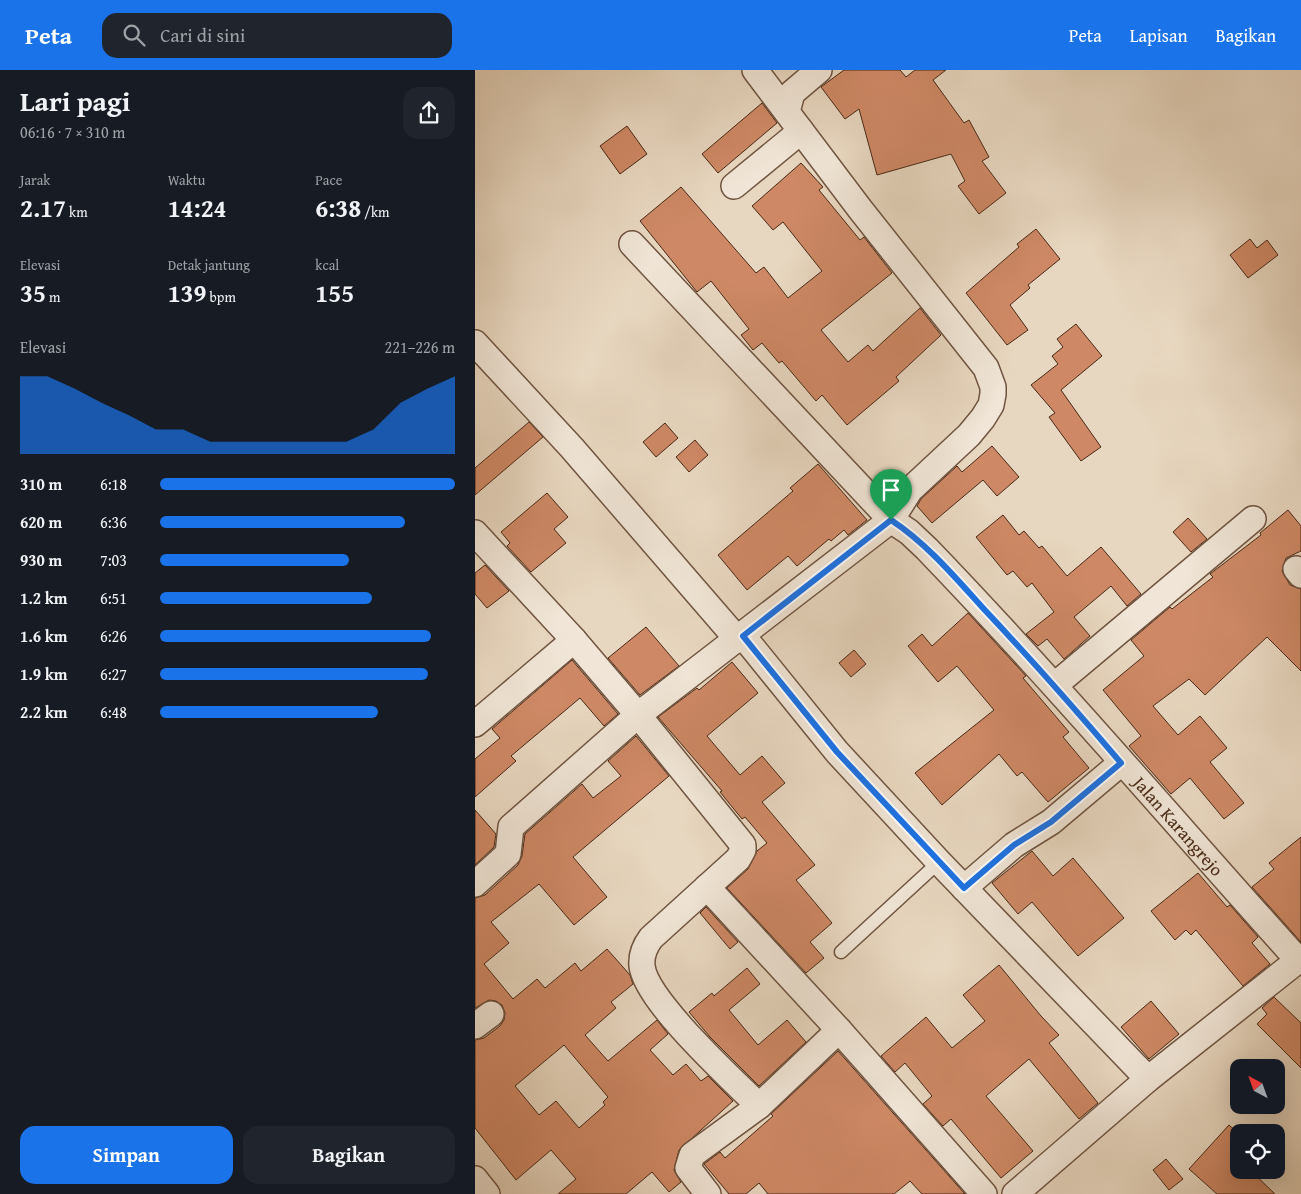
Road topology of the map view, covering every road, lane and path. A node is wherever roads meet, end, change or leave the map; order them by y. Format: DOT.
graph roads {
  1 [pos="755,70"];
  2 [pos="819,70"];
  3 [pos="794,121"];
  4 [pos="733,186"];
  5 [pos="632,244"];
  6 [pos="475,343"];
  7 [pos="1253,519"];
  8 [pos="891,520"];
  9 [pos="475,533"];
  10 [pos="740,638"];
  11 [pos="574,640"];
  12 [pos="1055,685"];
  13 [pos="638,715"];
  14 [pos="475,724"];
  15 [pos="1121,763"];
  16 [pos="939,862"];
  17 [pos="475,884"];
  18 [pos="707,887"];
  19 [pos="964,888"];
  20 [pos="841,952"];
  21 [pos="1300,959"];
  22 [pos="839,1030"];
  23 [pos="1148,1079"];
  24 [pos="759,1106"];
  25 [pos="475,1179"];
  26 [pos="487,1194"];
  27 [pos="708,1194"];
  28 [pos="984,1194"];
  29 [pos="1015,1194"];
  1 -- 3 [label="street"];
  2 -- 3 [label="street"];
  3 -- 4 [label="street"];
  3 -- 8 [label="street"];
  5 -- 8 [label="street, Jalan Karangrejo"];
  6 -- 10 [label="street"];
  7 -- 12 [label="street"];
  8 -- 10 [label="street"];
  8 -- 12 [label="street, Jalan Karangrejo"];
  9 -- 11 [label="street"];
  10 -- 13 [label="street"];
  10 -- 16 [label="street"];
  11 -- 13 [label="street"];
  11 -- 14 [label="street"];
  12 -- 15 [label="street, Jalan Karangrejo"];
  13 -- 17 [label="street"];
  13 -- 18 [label="street"];
  15 -- 19 [label="street"];
  15 -- 21 [label="street, Jalan Karangrejo"];
  16 -- 19 [label="street"];
  16 -- 20 [label="lane"];
  18 -- 22 [label="street"];
  18 -- 24 [label="street"];
  19 -- 23 [label="street"];
  21 -- 23 [label="street"];
  22 -- 24 [label="street"];
  22 -- 28 [label="street"];
  23 -- 29 [label="street"];
  24 -- 27 [label="street"];
  25 -- 26 [label="street"];
}
